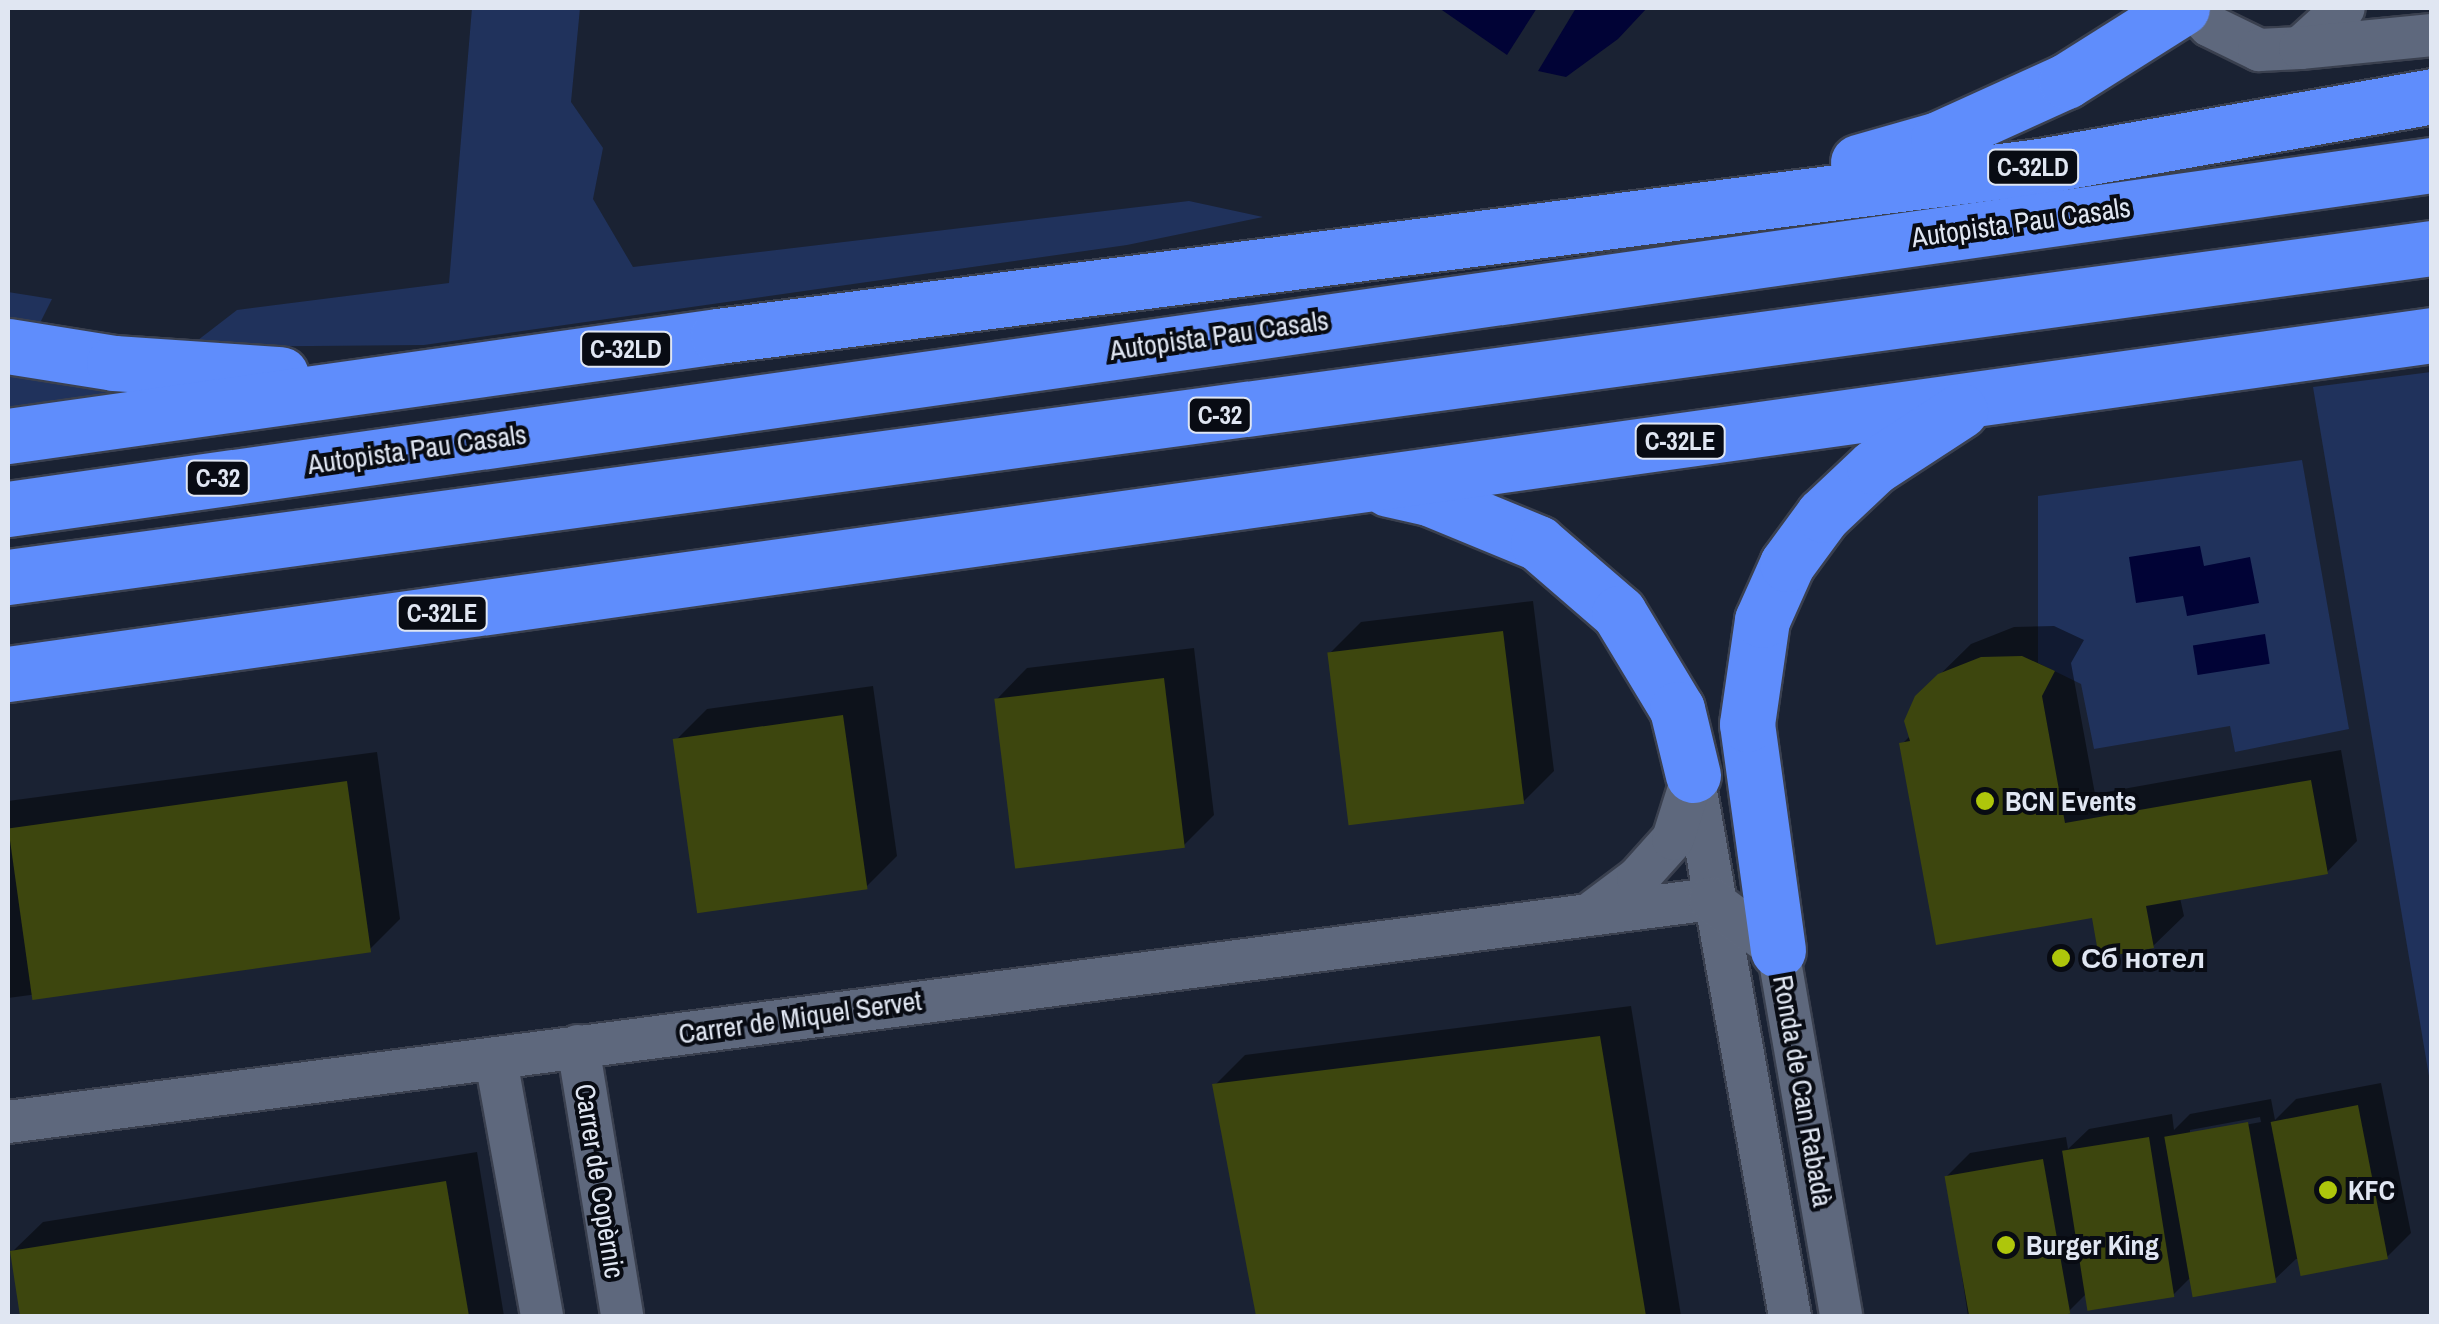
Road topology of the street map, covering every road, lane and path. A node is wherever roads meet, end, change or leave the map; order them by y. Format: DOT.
graph roads {
  1 [pos="2182,8"];
  2 [pos="2192,8"];
  3 [pos="2344,8"];
  4 [pos="2432,35"];
  5 [pos="2300,48"];
  6 [pos="2432,96"];
  7 [pos="2432,166"];
  8 [pos="1632,217"];
  9 [pos="2432,248"];
  10 [pos="2432,335"];
  11 [pos="8,346"];
  12 [pos="398,381"];
  13 [pos="1990,398"];
  14 [pos="8,436"];
  15 [pos="1370,485"];
  16 [pos="8,509"];
  17 [pos="8,576"];
  18 [pos="8,674"];
  19 [pos="1693,775"];
  20 [pos="1710,898"];
  21 [pos="1593,911"];
  22 [pos="1778,950"];
  23 [pos="578,1046"];
  24 [pos="496,1060"];
  25 [pos="8,1122"];
  26 [pos="542,1316"];
  27 [pos="622,1316"];
  28 [pos="1790,1316"];
  29 [pos="1840,1316"];
  1 -- 8 [label="highway"];
  2 -- 5 [label="street"];
  3 -- 5 [label="street"];
  4 -- 5 [label="street"];
  6 -- 8 [label="highway, C-32LD"];
  7 -- 16 [label="highway, Autopista Pau Casals / C-32"];
  8 -- 12 [label="highway, C-32LD"];
  9 -- 17 [label="highway, C-32"];
  10 -- 13 [label="highway, C-32LE"];
  11 -- 12 [label="highway"];
  12 -- 14 [label="highway, C-32LD"];
  13 -- 15 [label="highway, C-32LE"];
  13 -- 22 [label="highway"];
  15 -- 18 [label="highway, C-32LE"];
  15 -- 19 [label="highway"];
  19 -- 20 [label="street, Ronda de Can Rabadà"];
  19 -- 21 [label="street, Carrer de Miquel Servet"];
  20 -- 21 [label="street, Carrer de Miquel Servet"];
  20 -- 22 [label="street, Ronda de Can Rabadà"];
  20 -- 28 [label="street, Ronda de Can Rabadà"];
  21 -- 23 [label="street, Carrer de Miquel Servet"];
  22 -- 29 [label="street, Ronda de Can Rabadà"];
  23 -- 24 [label="street, Carrer de Miquel Servet"];
  23 -- 27 [label="street, Carrer de Copèrnic"];
  24 -- 25 [label="street, Carrer de Miquel Servet"];
  24 -- 26 [label="street"];
}
